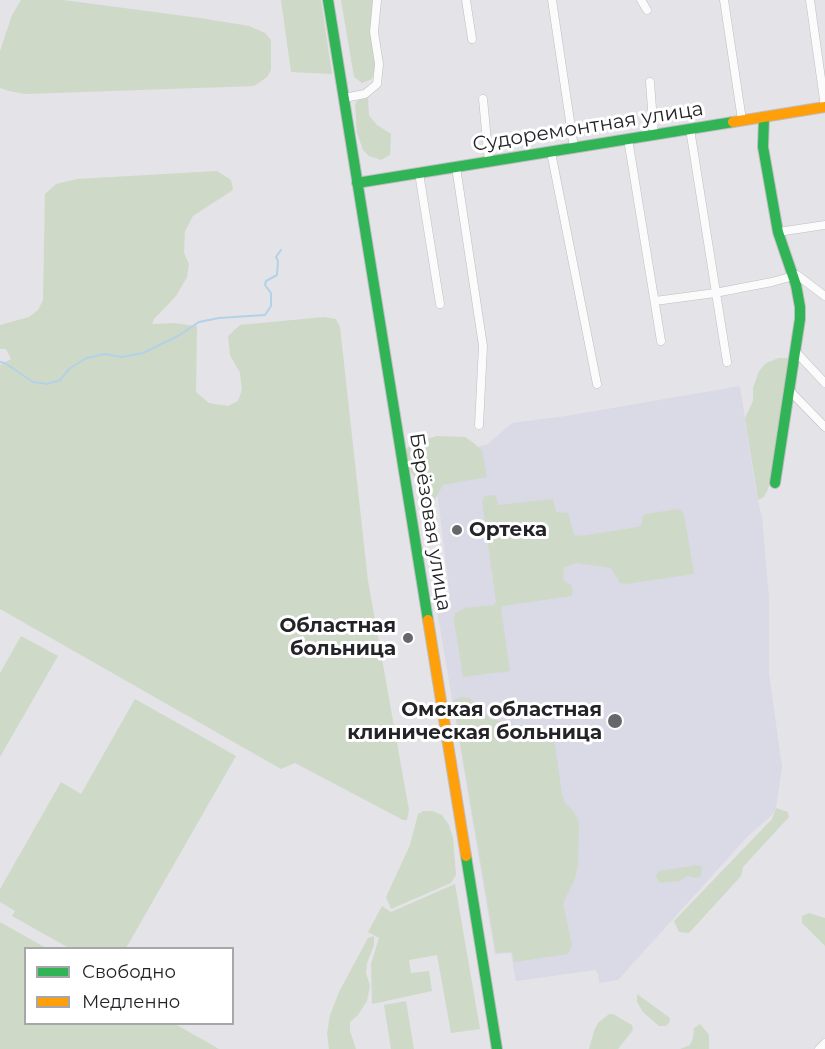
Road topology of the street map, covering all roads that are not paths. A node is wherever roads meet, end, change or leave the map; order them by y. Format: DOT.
graph roads {
  1 [pos="328,0"];
  2 [pos="377,0"];
  3 [pos="466,0"];
  4 [pos="552,0"];
  5 [pos="641,0"];
  6 [pos="724,0"];
  7 [pos="810,0"];
  8 [pos="647,10"];
  9 [pos="472,39"];
  10 [pos="650,82"];
  11 [pos="344,98"];
  12 [pos="483,99"];
  13 [pos="825,107"];
  14 [pos="764,117"];
  15 [pos="742,120"];
  16 [pos="690,129"];
  17 [pos="654,135"];
  18 [pos="628,139"];
  19 [pos="574,148"];
  20 [pos="551,152"];
  21 [pos="489,162"];
  22 [pos="456,167"];
  23 [pos="419,173"];
  24 [pos="357,183"];
  25 [pos="825,225"];
  26 [pos="778,232"];
  27 [pos="792,275"];
  28 [pos="715,293"];
  29 [pos="825,296"];
  30 [pos="655,301"];
  31 [pos="440,304"];
  32 [pos="661,341"];
  33 [pos="795,351"];
  34 [pos="727,362"];
  35 [pos="825,383"];
  36 [pos="597,384"];
  37 [pos="789,390"];
  38 [pos="479,425"];
  39 [pos="825,427"];
  40 [pos="775,483"];
  41 [pos="825,1042"];
  42 [pos="497,1049"];
  43 [pos="819,1049"];
  1 -- 11 [label="main road, Берёзовая улица"];
  2 -- 11 [label="street"];
  3 -- 9 [label="street"];
  4 -- 19 [label="street"];
  5 -- 8 [label="street"];
  6 -- 15 [label="street"];
  7 -- 13 [label="street"];
  10 -- 17 [label="street"];
  11 -- 24 [label="main road, Берёзовая улица"];
  12 -- 21 [label="street"];
  13 -- 14 [label="main road, Судоремонтная улица"];
  14 -- 15 [label="main road, Судоремонтная улица"];
  14 -- 26 [label="main road"];
  15 -- 16 [label="main road, Судоремонтная улица"];
  16 -- 17 [label="main road, Судоремонтная улица"];
  16 -- 28 [label="street"];
  17 -- 18 [label="main road, Судоремонтная улица"];
  18 -- 19 [label="main road, Судоремонтная улица"];
  18 -- 30 [label="street"];
  19 -- 20 [label="main road, Судоремонтная улица"];
  20 -- 21 [label="main road, Судоремонтная улица"];
  20 -- 36 [label="street"];
  21 -- 22 [label="main road, Судоремонтная улица"];
  22 -- 23 [label="main road, Судоремонтная улица"];
  22 -- 38 [label="street"];
  23 -- 24 [label="main road, Судоремонтная улица"];
  23 -- 31 [label="street"];
  24 -- 42 [label="main road, Берёзовая улица"];
  25 -- 26 [label="street"];
  26 -- 27 [label="main road"];
  27 -- 28 [label="street"];
  27 -- 29 [label="street"];
  27 -- 33 [label="main road"];
  28 -- 30 [label="street"];
  28 -- 34 [label="street"];
  30 -- 32 [label="street"];
  33 -- 35 [label="street"];
  33 -- 37 [label="main road"];
  37 -- 39 [label="street"];
  37 -- 40 [label="main road"];
  41 -- 43 [label="street"];
}
